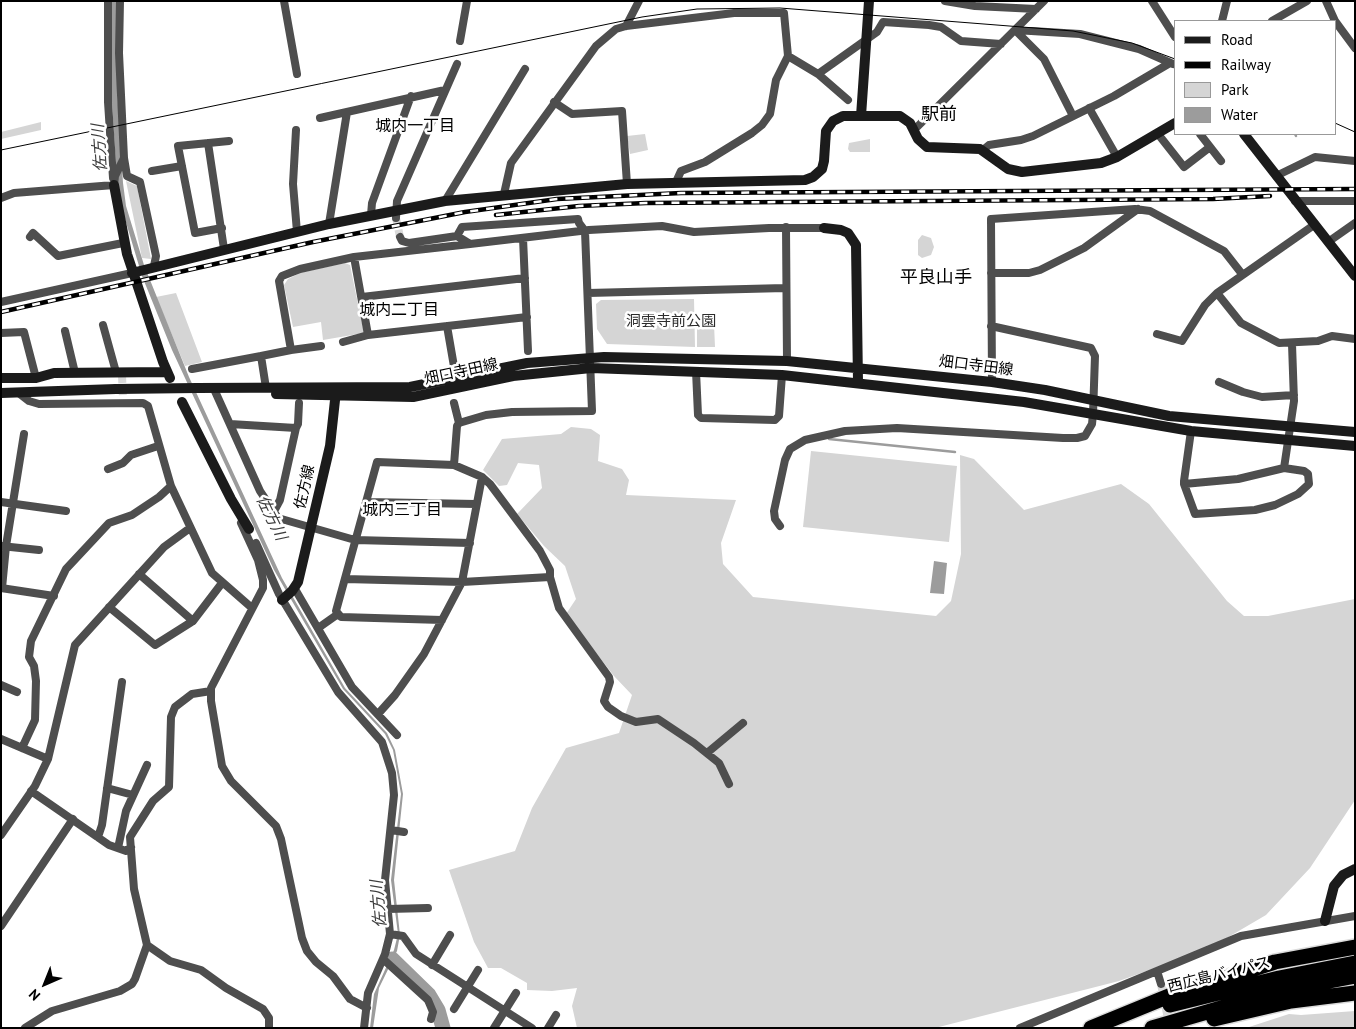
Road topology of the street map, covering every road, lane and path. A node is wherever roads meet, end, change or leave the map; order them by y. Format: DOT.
graph roads {
  1 [pos="108,1"];
  2 [pos="120,1"];
  3 [pos="284,1"];
  4 [pos="467,1"];
  5 [pos="638,1"];
  6 [pos="868,1"];
  7 [pos="945,1"];
  8 [pos="1044,1"];
  9 [pos="1152,1"];
  10 [pos="1227,1"];
  11 [pos="1307,1"];
  12 [pos="1326,1"];
  13 [pos="1005,4"];
  14 [pos="1036,9"];
  15 [pos="1222,20"];
  16 [pos="1274,20"];
  17 [pos="1334,20"];
  18 [pos="1336,25"];
  19 [pos="626,26"];
  20 [pos="1015,30"];
  21 [pos="1174,35"];
  22 [pos="460,41"];
  23 [pos="865,41"];
  24 [pos="1001,44"];
  25 [pos="113,47"];
  26 [pos="1355,48"];
  27 [pos="788,56"];
  28 [pos="456,64"];
  29 [pos="1172,64"];
  30 [pos="525,69"];
  31 [pos="297,74"];
  32 [pos="818,74"];
  33 [pos="445,90"];
  34 [pos="411,96"];
  35 [pos="848,100"];
  36 [pos="554,102"];
  37 [pos="1090,108"];
  38 [pos="347,112"];
  39 [pos="861,116"];
  40 [pos="1073,116"];
  41 [pos="320,118"];
  42 [pos="1174,125"];
  43 [pos="296,130"];
  44 [pos="914,130"];
  45 [pos="1158,134"];
  46 [pos="1201,135"];
  47 [pos="1245,135"];
  48 [pos="229,141"];
  49 [pos="208,144"];
  50 [pos="1210,147"];
  51 [pos="983,150"];
  52 [pos="1117,157"];
  53 [pos="124,160"];
  54 [pos="1221,161"];
  55 [pos="1355,162"];
  56 [pos="182,166"];
  57 [pos="152,170"];
  58 [pos="1276,176"];
  59 [pos="676,182"];
  60 [pos="627,184"];
  61 [pos="114,185"];
  62 [pos="504,194"];
  63 [pos="1,198"];
  64 [pos="446,201"];
  65 [pos="1296,201"];
  66 [pos="1355,201"];
  67 [pos="1138,209"];
  68 [pos="396,214"];
  69 [pos="371,216"];
  70 [pos="1355,223"];
  71 [pos="329,224"];
  72 [pos="495,225"];
  73 [pos="1314,225"];
  74 [pos="786,227"];
  75 [pos="222,228"];
  76 [pos="824,228"];
  77 [pos="585,231"];
  78 [pos="297,232"];
  79 [pos="457,236"];
  80 [pos="30,237"];
  81 [pos="400,237"];
  82 [pos="523,238"];
  83 [pos="496,241"];
  84 [pos="1328,242"];
  85 [pos="123,243"];
  86 [pos="470,244"];
  87 [pos="224,248"];
  88 [pos="354,257"];
  89 [pos="143,269"];
  90 [pos="991,273"];
  91 [pos="1242,274"];
  92 [pos="1355,276"];
  93 [pos="525,278"];
  94 [pos="785,288"];
  95 [pos="588,293"];
  96 [pos="1217,293"];
  97 [pos="362,297"];
  98 [pos="1,302"];
  99 [pos="527,317"];
  100 [pos="103,325"];
  101 [pos="448,326"];
  102 [pos="992,326"];
  103 [pos="65,331"];
  104 [pos="1,333"];
  105 [pos="1157,334"];
  106 [pos="368,335"];
  107 [pos="1355,339"];
  108 [pos="344,342"];
  109 [pos="1292,344"];
  110 [pos="321,346"];
  111 [pos="291,350"];
  112 [pos="528,351"];
  113 [pos="261,356"];
  114 [pos="787,361"];
  115 [pos="591,363"];
  116 [pos="858,368"];
  117 [pos="192,369"];
  118 [pos="696,371"];
  119 [pos="76,373"];
  120 [pos="120,373"];
  121 [pos="782,375"];
  122 [pos="1,378"];
  123 [pos="36,378"];
  124 [pos="456,378"];
  125 [pos="858,382"];
  126 [pos="992,382"];
  127 [pos="1219,382"];
  128 [pos="197,388"];
  129 [pos="266,388"];
  130 [pos="83,389"];
  131 [pos="214,389"];
  132 [pos="337,391"];
  133 [pos="1,393"];
  134 [pos="20,394"];
  135 [pos="1294,395"];
  136 [pos="1,398"];
  137 [pos="1094,400"];
  138 [pos="182,402"];
  139 [pos="299,402"];
  140 [pos="454,403"];
  141 [pos="1093,414"];
  142 [pos="460,423"];
  143 [pos="230,424"];
  144 [pos="1289,427"];
  145 [pos="296,428"];
  146 [pos="1191,431"];
  147 [pos="1355,432"];
  148 [pos="24,434"];
  149 [pos="1287,441"];
  150 [pos="158,446"];
  151 [pos="1355,446"];
  152 [pos="454,465"];
  153 [pos="1284,468"];
  154 [pos="108,469"];
  155 [pos="482,477"];
  156 [pos="1184,484"];
  157 [pos="171,486"];
  158 [pos="228,494"];
  159 [pos="1,502"];
  160 [pos="366,502"];
  161 [pos="12,504"];
  162 [pos="476,504"];
  163 [pos="66,511"];
  164 [pos="273,513"];
  165 [pos="780,526"];
  166 [pos="310,527"];
  167 [pos="190,528"];
  168 [pos="249,528"];
  169 [pos="355,540"];
  170 [pos="470,543"];
  171 [pos="3,546"];
  172 [pos="39,550"];
  173 [pos="139,574"];
  174 [pos="550,577"];
  175 [pos="345,579"];
  176 [pos="462,582"];
  177 [pos="222,583"];
  178 [pos="2,588"];
  179 [pos="295,588"];
  180 [pos="54,596"];
  181 [pos="283,599"];
  182 [pos="109,607"];
  183 [pos="252,608"];
  184 [pos="338,614"];
  185 [pos="442,620"];
  186 [pos="193,621"];
  187 [pos="321,626"];
  188 [pos="122,682"];
  189 [pos="1,685"];
  190 [pos="211,690"];
  191 [pos="17,692"];
  192 [pos="364,711"];
  193 [pos="378,714"];
  194 [pos="743,723"];
  195 [pos="397,735"];
  196 [pos="1,739"];
  197 [pos="22,748"];
  198 [pos="707,753"];
  199 [pos="48,759"];
  200 [pos="148,765"];
  201 [pos="729,784"];
  202 [pos="107,788"];
  203 [pos="31,791"];
  204 [pos="133,795"];
  205 [pos="73,819"];
  206 [pos="1,835"];
  207 [pos="98,837"];
  208 [pos="131,847"];
  209 [pos="118,848"];
  210 [pos="1355,869"];
  211 [pos="425,906"];
  212 [pos="393,909"];
  213 [pos="1355,916"];
  214 [pos="1325,921"];
  215 [pos="1,926"];
  216 [pos="395,935"];
  217 [pos="450,935"];
  218 [pos="147,945"];
  219 [pos="1355,947"];
  220 [pos="387,962"];
  221 [pos="1355,962"];
  222 [pos="432,965"];
  223 [pos="478,970"];
  224 [pos="1156,971"];
  225 [pos="1355,976"];
  226 [pos="1161,984"];
  227 [pos="468,987"];
  228 [pos="516,993"];
  229 [pos="1355,993"];
  230 [pos="430,1003"];
  231 [pos="367,1008"];
  232 [pos="454,1009"];
  233 [pos="505,1011"];
  234 [pos="424,1012"];
  235 [pos="556,1014"];
  236 [pos="431,1019"];
  237 [pos="25,1028"];
  238 [pos="269,1028"];
  239 [pos="364,1028"];
  240 [pos="494,1028"];
  241 [pos="532,1028"];
  242 [pos="548,1028"];
  243 [pos="1020,1028"];
  244 [pos="1092,1028"];
  245 [pos="1152,1028"];
  246 [pos="1172,1028"];
  1 -- 25 [label="street"];
  2 -- 25 [label="street"];
  3 -- 31 [label="street"];
  4 -- 22 [label="street"];
  5 -- 19 [label="street"];
  6 -- 23 [label="street"];
  7 -- 13 [label="street"];
  8 -- 14 [label="street"];
  9 -- 21 [label="street"];
  10 -- 15 [label="street"];
  11 -- 16 [label="street"];
  12 -- 17 [label="street"];
  13 -- 14 [label="street"];
  14 -- 20 [label="street"];
  18 -- 26 [label="street"];
  19 -- 27 [label="street"];
  19 -- 36 [label="street"];
  20 -- 24 [label="street"];
  20 -- 29 [label="street"];
  20 -- 40 [label="street"];
  23 -- 24 [label="street"];
  23 -- 32 [label="street"];
  23 -- 39 [label="street"];
  24 -- 44 [label="street"];
  25 -- 53 [label="street"];
  25 -- 61 [label="street"];
  27 -- 32 [label="street"];
  27 -- 59 [label="street"];
  28 -- 33 [label="street"];
  29 -- 37 [label="street"];
  30 -- 64 [label="street"];
  32 -- 35 [label="street"];
  33 -- 34 [label="street"];
  33 -- 68 [label="street"];
  34 -- 38 [label="street"];
  34 -- 69 [label="street"];
  36 -- 60 [label="street"];
  36 -- 62 [label="street"];
  37 -- 40 [label="street"];
  37 -- 52 [label="street"];
  38 -- 41 [label="street"];
  38 -- 71 [label="street"];
  39 -- 44 [label="street"];
  39 -- 59 [label="street"];
  40 -- 51 [label="street"];
  42 -- 45 [label="street"];
  43 -- 78 [label="street"];
  44 -- 51 [label="street"];
  45 -- 50 [label="street"];
  45 -- 52 [label="street"];
  46 -- 50 [label="street"];
  47 -- 58 [label="street"];
  48 -- 49 [label="street"];
  49 -- 56 [label="street"];
  49 -- 75 [label="street"];
  50 -- 54 [label="street"];
  51 -- 52 [label="street"];
  53 -- 61 [label="street"];
  53 -- 89 [label="street"];
  55 -- 58 [label="street"];
  56 -- 57 [label="street"];
  56 -- 75 [label="street"];
  58 -- 65 [label="street"];
  59 -- 60 [label="street"];
  60 -- 62 [label="street"];
  61 -- 63 [label="street"];
  61 -- 85 [label="street"];
  62 -- 64 [label="street"];
  64 -- 68 [label="street"];
  65 -- 66 [label="street"];
  65 -- 73 [label="street"];
  67 -- 90 [label="street"];
  67 -- 90 [label="street"];
  67 -- 91 [label="street"];
  68 -- 69 [label="street"];
  69 -- 71 [label="street"];
  70 -- 84 [label="street"];
  71 -- 78 [label="street"];
  72 -- 77 [label="street"];
  72 -- 79 [label="street"];
  72 -- 83 [label="street"];
  73 -- 84 [label="street"];
  73 -- 91 [label="street"];
  74 -- 76 [label="street"];
  74 -- 77 [label="street"];
  74 -- 94 [label="street"];
  75 -- 87 [label="street"];
  76 -- 116 [label="street"];
  77 -- 82 [label="street"];
  77 -- 95 [label="street"];
  78 -- 87 [label="street"];
  79 -- 81 [label="street"];
  79 -- 86 [label="street"];
  80 -- 85 [label="street"];
  82 -- 83 [label="street"];
  82 -- 93 [label="street"];
  83 -- 86 [label="street"];
  84 -- 92 [label="street"];
  85 -- 89 [label="street"];
  86 -- 88 [label="street"];
  87 -- 89 [label="street"];
  88 -- 97 [label="street"];
  88 -- 111 [label="street"];
  89 -- 98 [label="street"];
  89 -- 120 [label="street"];
  90 -- 102 [label="street"];
  91 -- 96 [label="street"];
  93 -- 97 [label="street"];
  93 -- 99 [label="street"];
  94 -- 95 [label="street"];
  94 -- 114 [label="street"];
  95 -- 115 [label="street"];
  96 -- 105 [label="street"];
  96 -- 109 [label="street"];
  97 -- 106 [label="street"];
  99 -- 101 [label="street"];
  99 -- 112 [label="street"];
  100 -- 120 [label="street"];
  101 -- 106 [label="street"];
  101 -- 124 [label="street"];
  102 -- 126 [label="street"];
  102 -- 137 [label="street"];
  103 -- 119 [label="street"];
  104 -- 123 [label="street"];
  106 -- 108 [label="street"];
  107 -- 109 [label="street"];
  109 -- 135 [label="street"];
  110 -- 111 [label="street"];
  111 -- 113 [label="street"];
  113 -- 117 [label="street"];
  113 -- 129 [label="street"];
  114 -- 115 [label="street, 畑口寺田線"];
  114 -- 116 [label="street, 畑口寺田線"];
  115 -- 118 [label="street"];
  115 -- 124 [label="street"];
  115 -- 132 [label="street, 畑口寺田線"];
  115 -- 142 [label="street"];
  116 -- 125 [label="street"];
  116 -- 126 [label="street, 畑口寺田線"];
  118 -- 121 [label="street"];
  118 -- 121 [label="street"];
  119 -- 120 [label="street"];
  119 -- 123 [label="street"];
  121 -- 125 [label="street"];
  122 -- 123 [label="street"];
  124 -- 132 [label="street"];
  125 -- 141 [label="street"];
  126 -- 137 [label="street, 畑口寺田線"];
  127 -- 135 [label="street"];
  128 -- 129 [label="street"];
  128 -- 130 [label="street, bridge"];
  128 -- 131 [label="street"];
  129 -- 132 [label="street"];
  130 -- 133 [label="street"];
  130 -- 134 [label="street"];
  131 -- 132 [label="street"];
  131 -- 143 [label="street"];
  132 -- 166 [label="street, 佐方線"];
  134 -- 136 [label="street"];
  134 -- 150 [label="street"];
  135 -- 144 [label="street"];
  137 -- 141 [label="street"];
  137 -- 144 [label="street, 畑口寺田線"];
  138 -- 158 [label="street"];
  139 -- 145 [label="street"];
  140 -- 142 [label="street"];
  141 -- 146 [label="street"];
  141 -- 165 [label="street"];
  142 -- 152 [label="street"];
  143 -- 145 [label="street"];
  143 -- 164 [label="street"];
  144 -- 147 [label="street, 畑口寺田線"];
  144 -- 149 [label="street"];
  145 -- 164 [label="street"];
  146 -- 149 [label="street"];
  146 -- 156 [label="street"];
  148 -- 161 [label="street"];
  149 -- 151 [label="street"];
  149 -- 153 [label="street"];
  150 -- 154 [label="street"];
  150 -- 157 [label="street"];
  152 -- 155 [label="street"];
  152 -- 160 [label="street"];
  153 -- 156 [label="street"];
  153 -- 156 [label="street"];
  155 -- 162 [label="street"];
  155 -- 174 [label="street"];
  157 -- 167 [label="street"];
  157 -- 180 [label="street"];
  158 -- 168 [label="street"];
  158 -- 183 [label="street"];
  159 -- 161 [label="street"];
  160 -- 162 [label="street"];
  160 -- 169 [label="street"];
  161 -- 163 [label="street"];
  161 -- 171 [label="street"];
  162 -- 170 [label="street"];
  164 -- 166 [label="street"];
  166 -- 169 [label="street"];
  166 -- 179 [label="street, 佐方線"];
  167 -- 173 [label="street"];
  167 -- 177 [label="street"];
  168 -- 181 [label="street"];
  169 -- 170 [label="street"];
  169 -- 175 [label="street"];
  170 -- 176 [label="street"];
  171 -- 172 [label="street"];
  171 -- 178 [label="street"];
  173 -- 182 [label="street"];
  173 -- 186 [label="street"];
  174 -- 176 [label="street"];
  174 -- 198 [label="street"];
  175 -- 176 [label="street"];
  175 -- 184 [label="street"];
  176 -- 185 [label="street"];
  177 -- 183 [label="street"];
  177 -- 186 [label="street"];
  178 -- 180 [label="street"];
  179 -- 181 [label="street"];
  179 -- 192 [label="street"];
  180 -- 197 [label="street"];
  181 -- 192 [label="street"];
  182 -- 186 [label="street"];
  182 -- 199 [label="street"];
  183 -- 190 [label="street"];
  184 -- 185 [label="street"];
  184 -- 187 [label="street"];
  185 -- 193 [label="street"];
  188 -- 202 [label="street"];
  189 -- 191 [label="street"];
  190 -- 208 [label="street"];
  190 -- 231 [label="street"];
  192 -- 193 [label="street"];
  192 -- 212 [label="street"];
  193 -- 195 [label="street"];
  194 -- 198 [label="street"];
  196 -- 197 [label="street"];
  197 -- 199 [label="street"];
  198 -- 201 [label="street"];
  199 -- 203 [label="street"];
  200 -- 204 [label="street"];
  202 -- 204 [label="street"];
  202 -- 207 [label="street"];
  203 -- 205 [label="street"];
  203 -- 206 [label="street"];
  204 -- 209 [label="street"];
  205 -- 207 [label="street"];
  205 -- 215 [label="street"];
  207 -- 209 [label="street"];
  208 -- 209 [label="street"];
  208 -- 218 [label="street"];
  210 -- 214 [label="street"];
  211 -- 212 [label="street"];
  212 -- 216 [label="street"];
  213 -- 214 [label="street"];
  214 -- 224 [label="street"];
  216 -- 220 [label="street"];
  216 -- 222 [label="street"];
  217 -- 222 [label="street"];
  218 -- 237 [label="street"];
  218 -- 238 [label="street"];
  219 -- 244 [label="highway"];
  220 -- 230 [label="street"];
  220 -- 231 [label="street"];
  221 -- 244 [label="highway, 西広島バイパス"];
  222 -- 227 [label="street"];
  223 -- 227 [label="street"];
  224 -- 226 [label="street"];
  224 -- 243 [label="street"];
  225 -- 245 [label="highway, 西広島バイパス"];
  227 -- 232 [label="street"];
  227 -- 233 [label="street"];
  228 -- 233 [label="street"];
  229 -- 246 [label="highway"];
  230 -- 234 [label="street"];
  230 -- 236 [label="street"];
  231 -- 239 [label="street"];
  233 -- 240 [label="street"];
  233 -- 241 [label="street"];
  235 -- 242 [label="street"];
}
